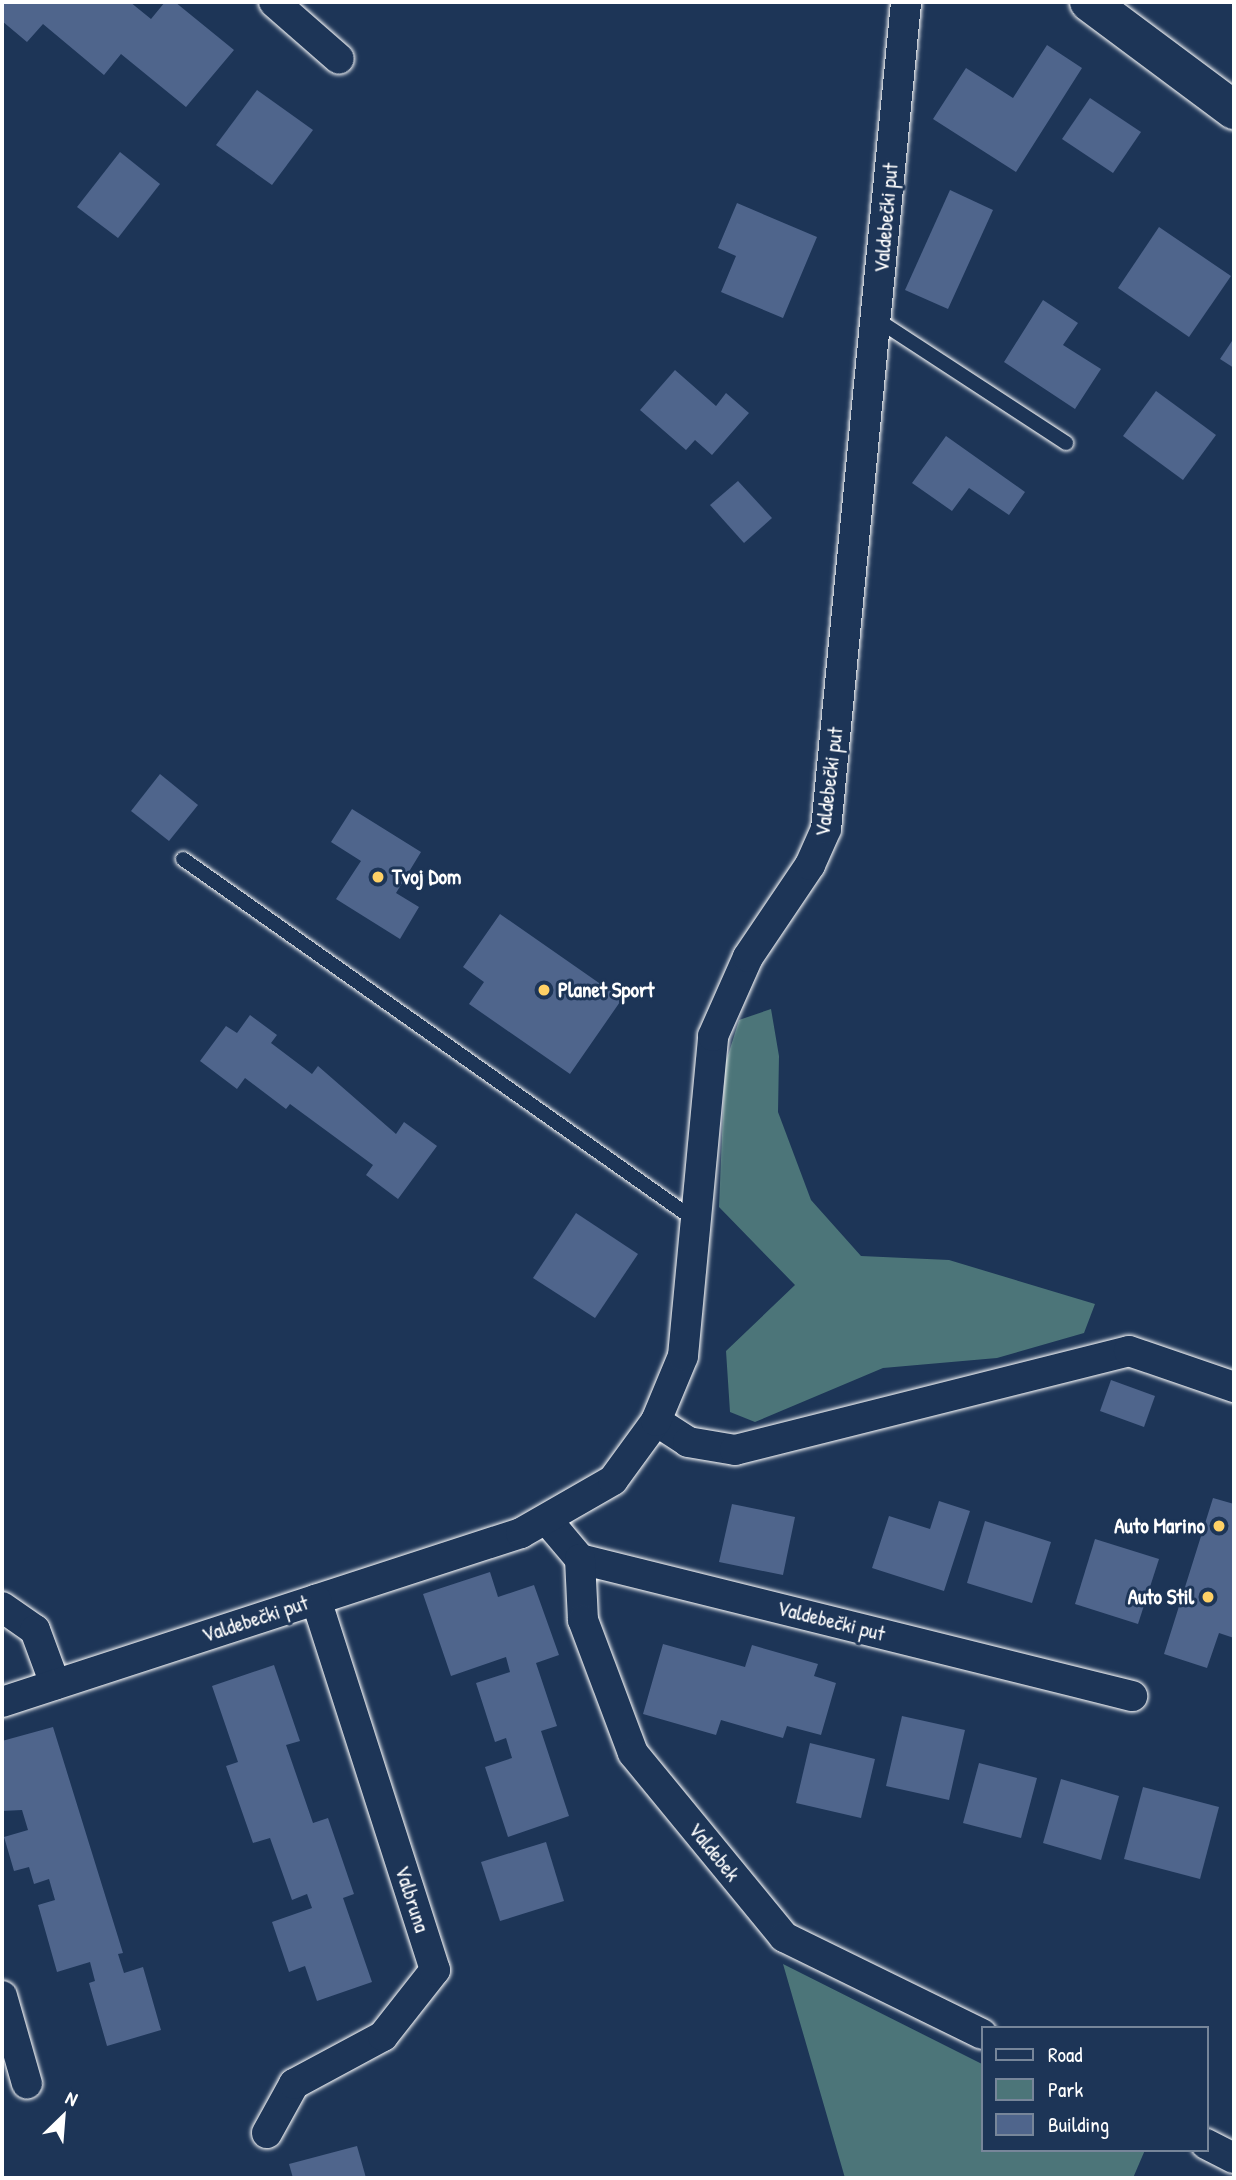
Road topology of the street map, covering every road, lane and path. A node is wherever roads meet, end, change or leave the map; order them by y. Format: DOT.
graph roads {
  1 [pos="274,2"];
  2 [pos="906,2"];
  3 [pos="1089,2"];
  4 [pos="339,59"];
  5 [pos="1234,110"];
  6 [pos="876,319"];
  7 [pos="1066,443"];
  8 [pos="183,859"];
  9 [pos="695,1220"];
  10 [pos="1234,1387"];
  11 [pos="656,1421"];
  12 [pos="547,1520"];
  13 [pos="580,1559"];
  14 [pos="316,1600"];
  15 [pos="2,1607"];
  16 [pos="55,1684"];
  17 [pos="1132,1696"];
  18 [pos="2,1702"];
  19 [pos="2,1996"];
  20 [pos="981,2034"];
  21 [pos="27,2084"];
  22 [pos="267,2133"];
  23 [pos="1208,2145"];
  24 [pos="1234,2158"];
  1 -- 4 [label="street"];
  2 -- 6 [label="street, Valdebečki put"];
  3 -- 5 [label="main road"];
  6 -- 7 [label="lane"];
  6 -- 9 [label="street, Valdebečki put"];
  8 -- 9 [label="lane"];
  9 -- 11 [label="street, Valdebečki put"];
  10 -- 11 [label="street"];
  11 -- 12 [label="street, Valdebečki put"];
  12 -- 13 [label="street"];
  12 -- 14 [label="street, Valdebečki put"];
  13 -- 17 [label="street, Valdebečki put"];
  13 -- 20 [label="street, Valdebek"];
  14 -- 16 [label="street, Valdebečki put"];
  14 -- 22 [label="street, Valbruna"];
  15 -- 16 [label="street"];
  16 -- 18 [label="street, Valdebečki put"];
  19 -- 21 [label="street"];
  23 -- 24 [label="street"];
}
